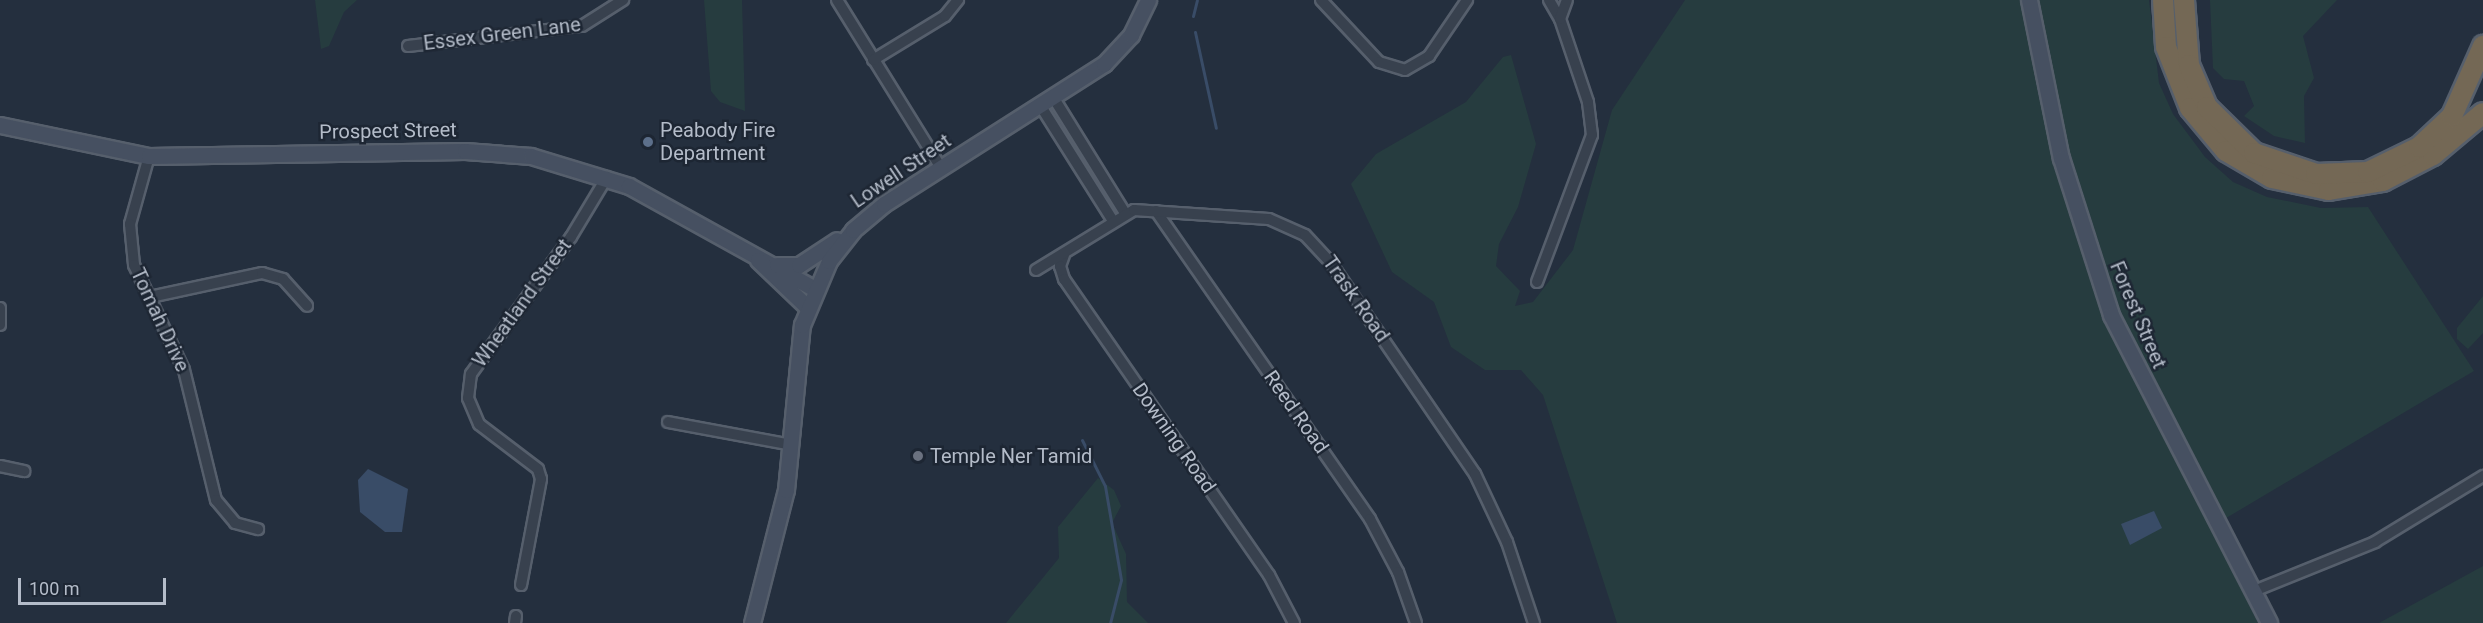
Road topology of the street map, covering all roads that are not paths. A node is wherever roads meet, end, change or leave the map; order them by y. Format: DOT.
graph roads {
  1 [pos="623,0"];
  2 [pos="837,0"];
  3 [pos="958,0"];
  4 [pos="1148,0"];
  5 [pos="1321,0"];
  6 [pos="1467,0"];
  7 [pos="1549,0"];
  8 [pos="1568,0"];
  9 [pos="2029,0"];
  10 [pos="2163,0"];
  11 [pos="2184,0"];
  12 [pos="1560,19"];
  13 [pos="408,46"];
  14 [pos="2483,46"];
  15 [pos="873,60"];
  16 [pos="1047,101"];
  17 [pos="2483,113"];
  18 [pos="0,125"];
  19 [pos="149,156"];
  20 [pos="941,168"];
  21 [pos="607,177"];
  22 [pos="1156,211"];
  23 [pos="1125,213"];
  24 [pos="1113,221"];
  25 [pos="852,230"];
  26 [pos="1065,254"];
  27 [pos="756,258"];
  28 [pos="777,265"];
  29 [pos="1036,270"];
  30 [pos="1537,282"];
  31 [pos="813,288"];
  32 [pos="150,297"];
  33 [pos="308,306"];
  34 [pos="806,306"];
  35 [pos="0,308"];
  36 [pos="0,325"];
  37 [pos="668,422"];
  38 [pos="792,445"];
  39 [pos="0,466"];
  40 [pos="24,471"];
  41 [pos="2483,476"];
  42 [pos="258,530"];
  43 [pos="521,585"];
  44 [pos="2254,591"];
  45 [pos="752,623"];
  46 [pos="1294,623"];
  47 [pos="1416,623"];
  48 [pos="1534,623"];
  49 [pos="2269,623"];
  1 -- 13 [label="street, Essex Green Lane"];
  2 -- 15 [label="street"];
  3 -- 15 [label="street"];
  4 -- 16 [label="street, Lowell Street"];
  5 -- 6 [label="street"];
  7 -- 12 [label="street"];
  8 -- 12 [label="street"];
  9 -- 44 [label="street, Forest Street"];
  10 -- 17 [label="highway"];
  11 -- 14 [label="highway"];
  12 -- 30 [label="street"];
  15 -- 20 [label="street"];
  16 -- 20 [label="street, Lowell Street"];
  16 -- 23 [label="street"];
  16 -- 24 [label="street"];
  18 -- 19 [label="street, Prospect Street"];
  19 -- 21 [label="street, Prospect Street"];
  19 -- 32 [label="street, Tomah Drive"];
  20 -- 25 [label="street, Lowell Street"];
  21 -- 27 [label="street, Prospect Street"];
  21 -- 43 [label="street, Wheatland Street"];
  22 -- 23 [label="street, Trask Road"];
  22 -- 47 [label="street, Reed Road"];
  22 -- 48 [label="street, Trask Road"];
  23 -- 24 [label="street, Trask Road"];
  24 -- 26 [label="street, Trask Road"];
  25 -- 28 [label="street"];
  25 -- 31 [label="street, Lowell Street"];
  26 -- 29 [label="street, Trask Road"];
  26 -- 46 [label="street, Downing Road"];
  27 -- 28 [label="street, Prospect Street"];
  27 -- 34 [label="street, Prospect Street"];
  28 -- 31 [label="street, Prospect Street"];
  31 -- 34 [label="street, Lowell Street"];
  32 -- 33 [label="street"];
  32 -- 42 [label="street, Tomah Drive"];
  34 -- 38 [label="street, Lowell Street"];
  35 -- 36 [label="street"];
  37 -- 38 [label="street"];
  38 -- 45 [label="street, Lowell Street"];
  39 -- 40 [label="street"];
  41 -- 44 [label="street"];
  44 -- 49 [label="street, Forest Street"];
}
